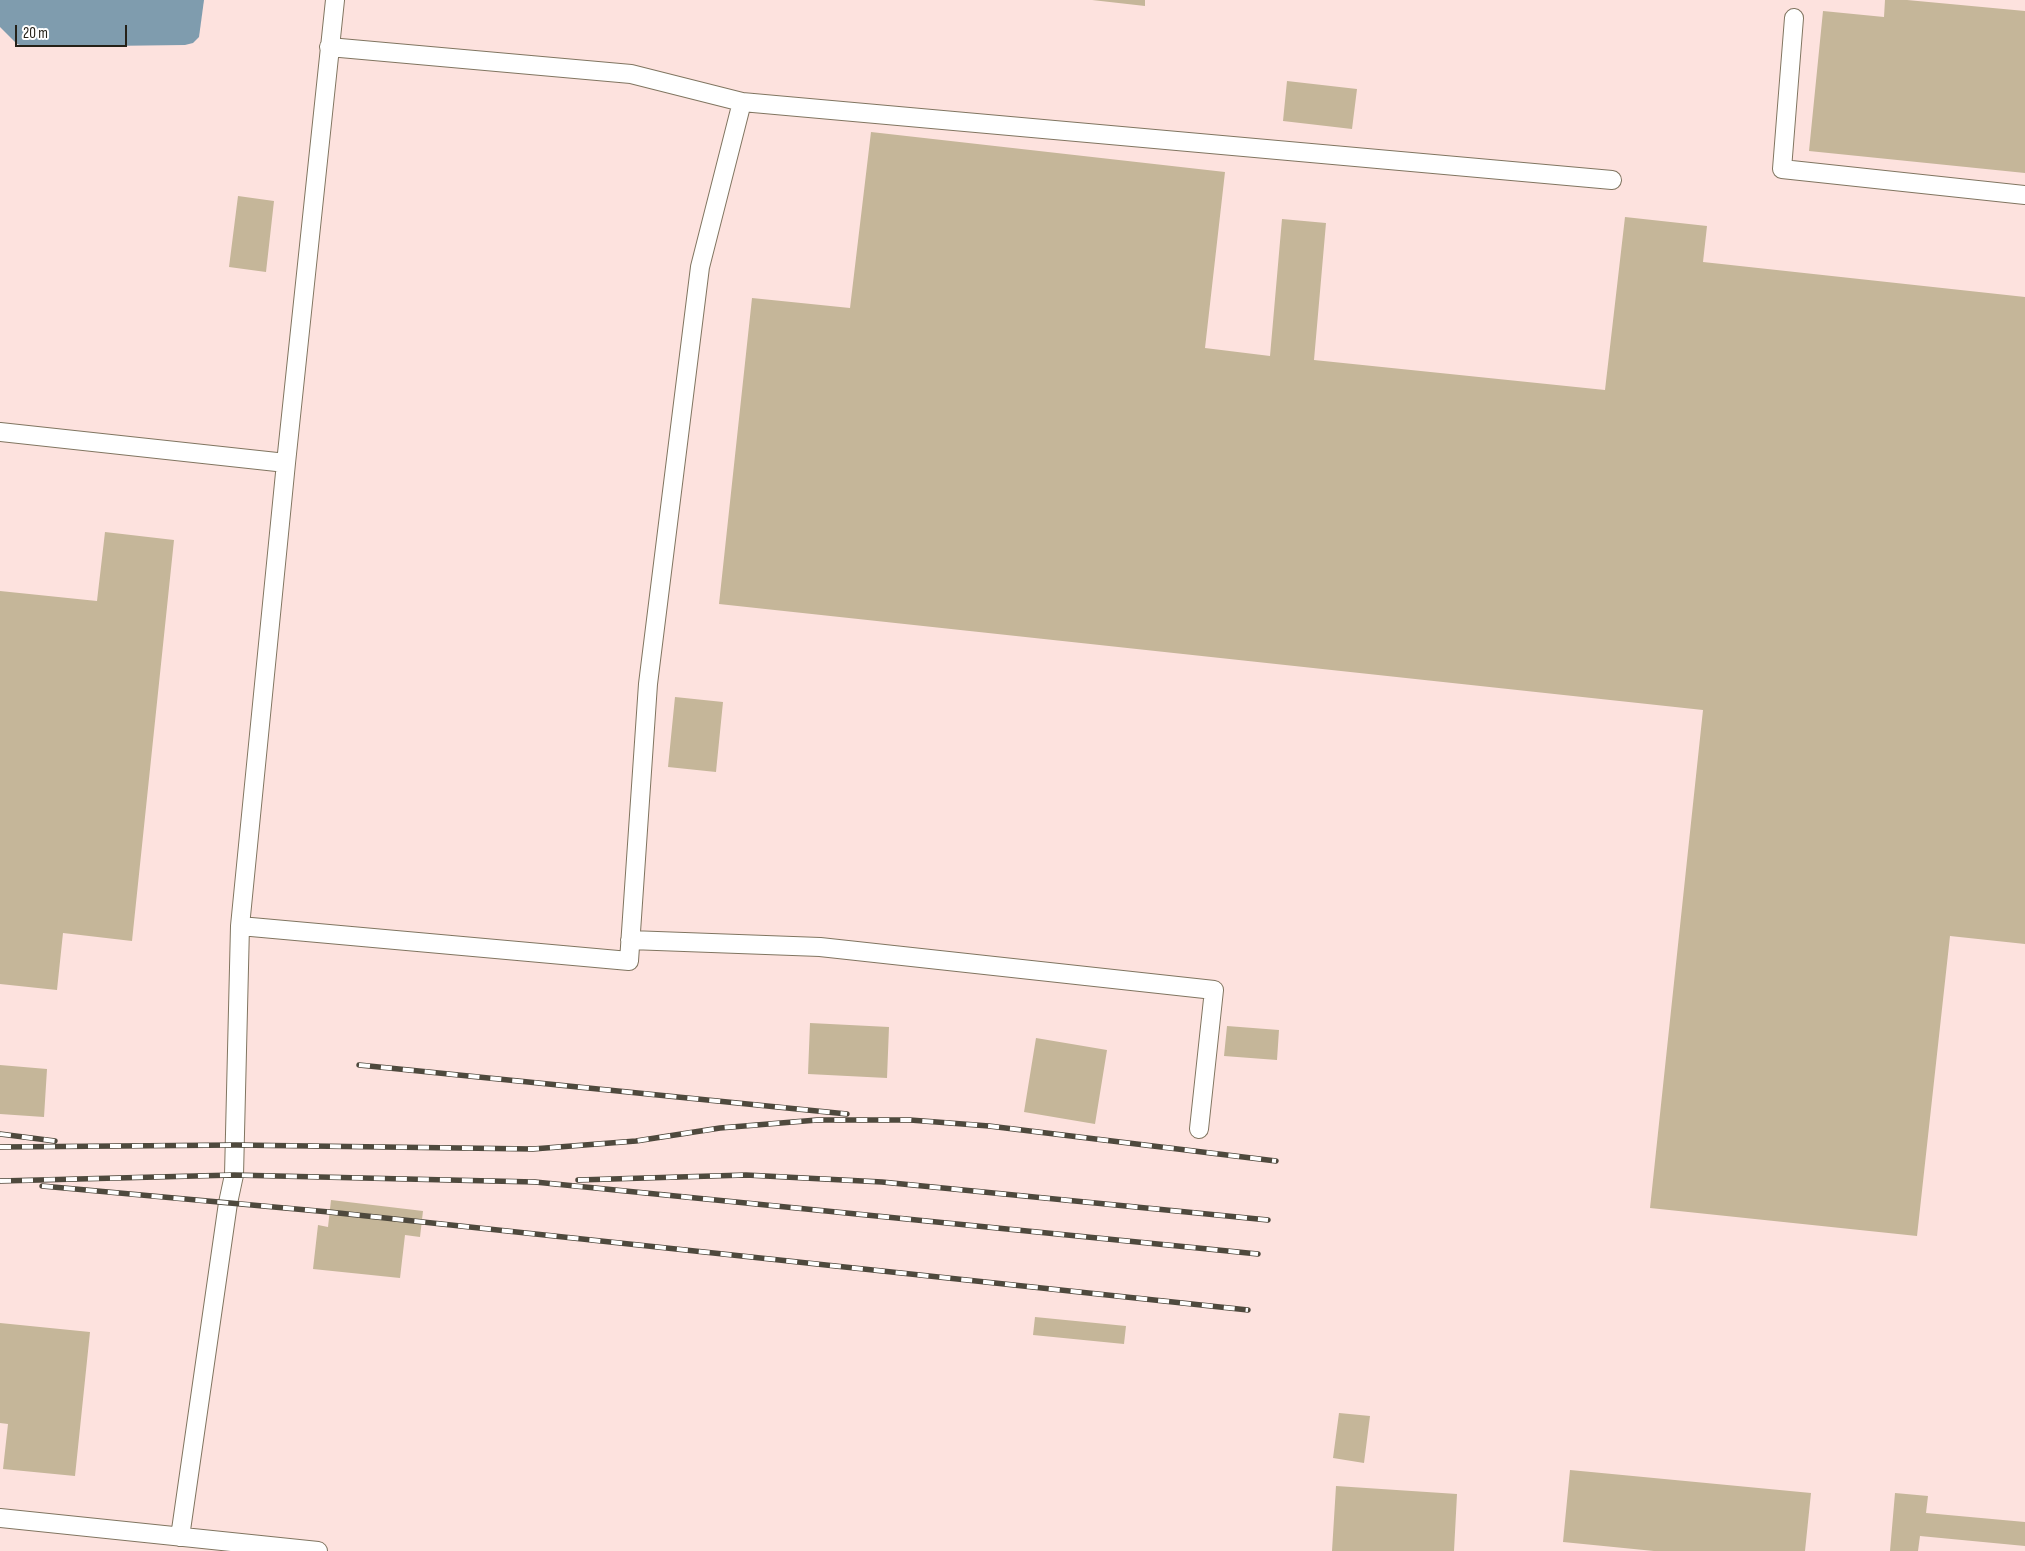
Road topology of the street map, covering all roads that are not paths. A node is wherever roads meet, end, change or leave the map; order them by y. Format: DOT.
graph roads {
  1 [pos="335,0"];
  2 [pos="1794,18"];
  3 [pos="329,47"];
  4 [pos="742,102"];
  5 [pos="1612,180"];
  6 [pos="2025,195"];
  7 [pos="0,432"];
  8 [pos="286,463"];
  9 [pos="240,926"];
  10 [pos="630,940"];
  11 [pos="1199,1130"];
  12 [pos="0,1518"];
  13 [pos="180,1536"];
  14 [pos="318,1551"];
  1 -- 3 [label="lane"];
  2 -- 6 [label="lane"];
  3 -- 4 [label="lane"];
  3 -- 8 [label="lane"];
  4 -- 5 [label="lane"];
  4 -- 10 [label="lane"];
  7 -- 8 [label="lane"];
  8 -- 9 [label="lane"];
  9 -- 10 [label="lane"];
  9 -- 13 [label="lane"];
  10 -- 11 [label="lane"];
  12 -- 13 [label="lane"];
  13 -- 14 [label="lane"];
}
